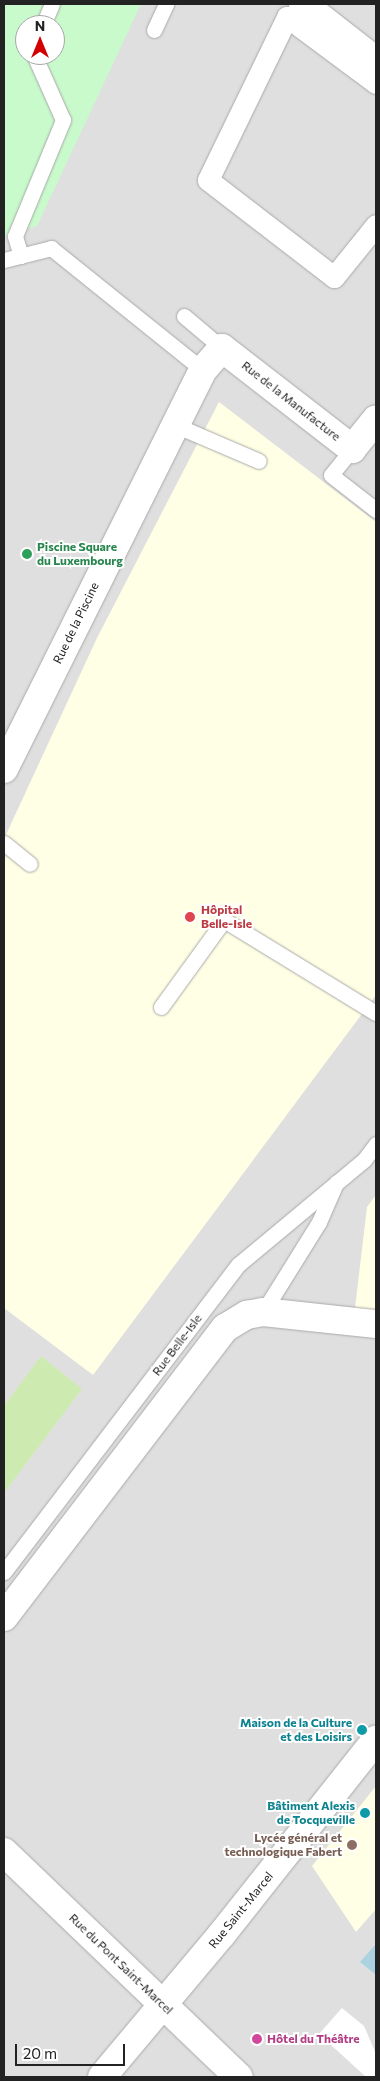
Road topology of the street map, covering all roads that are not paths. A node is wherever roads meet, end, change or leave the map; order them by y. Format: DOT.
graph roads {
  1 [pos="166,4"];
  2 [pos="303,4"];
  3 [pos="154,30"];
  4 [pos="376,61"];
  5 [pos="38,65"];
  6 [pos="376,83"];
  7 [pos="376,226"];
  8 [pos="21,256"];
  9 [pos="4,260"];
  10 [pos="184,316"];
  11 [pos="222,348"];
  12 [pos="203,370"];
  13 [pos="376,419"];
  14 [pos="175,425"];
  15 [pos="352,449"];
  16 [pos="259,460"];
  17 [pos="376,510"];
  18 [pos="4,769"];
  19 [pos="4,843"];
  20 [pos="30,864"];
  21 [pos="161,1007"];
  22 [pos="376,1013"];
  23 [pos="376,1144"];
  24 [pos="338,1179"];
  25 [pos="255,1313"];
  26 [pos="376,1324"];
  27 [pos="4,1572"];
  28 [pos="4,1617"];
  29 [pos="376,1740"];
  30 [pos="4,1852"];
  31 [pos="163,2005"];
  32 [pos="102,2077"];
  33 [pos="239,2077"];
  1 -- 3 [label="lane"];
  2 -- 4 [label="street"];
  5 -- 8 [label="lane"];
  6 -- 7 [label="street"];
  8 -- 9 [label="lane"];
  8 -- 12 [label="lane"];
  10 -- 11 [label="lane"];
  11 -- 12 [label="street"];
  11 -- 15 [label="street, Rue de la Manufacture"];
  12 -- 14 [label="street, Rue de la Piscine"];
  13 -- 15 [label="street, Rue de la Manufacture"];
  14 -- 16 [label="lane"];
  14 -- 18 [label="street, Rue de la Piscine"];
  15 -- 17 [label="lane"];
  19 -- 20 [label="lane"];
  21 -- 22 [label="lane"];
  23 -- 24 [label="lane, Rue Belle-Isle"];
  24 -- 25 [label="lane"];
  24 -- 27 [label="lane, Rue Belle-Isle"];
  25 -- 26 [label="street"];
  25 -- 28 [label="street"];
  29 -- 31 [label="street, Rue Saint-Marcel"];
  30 -- 31 [label="street, Rue du Pont Saint-Marcel"];
  31 -- 32 [label="street, Rue Saint-Marcel"];
  31 -- 33 [label="street, Rue du Pont Saint-Marcel"];
}
